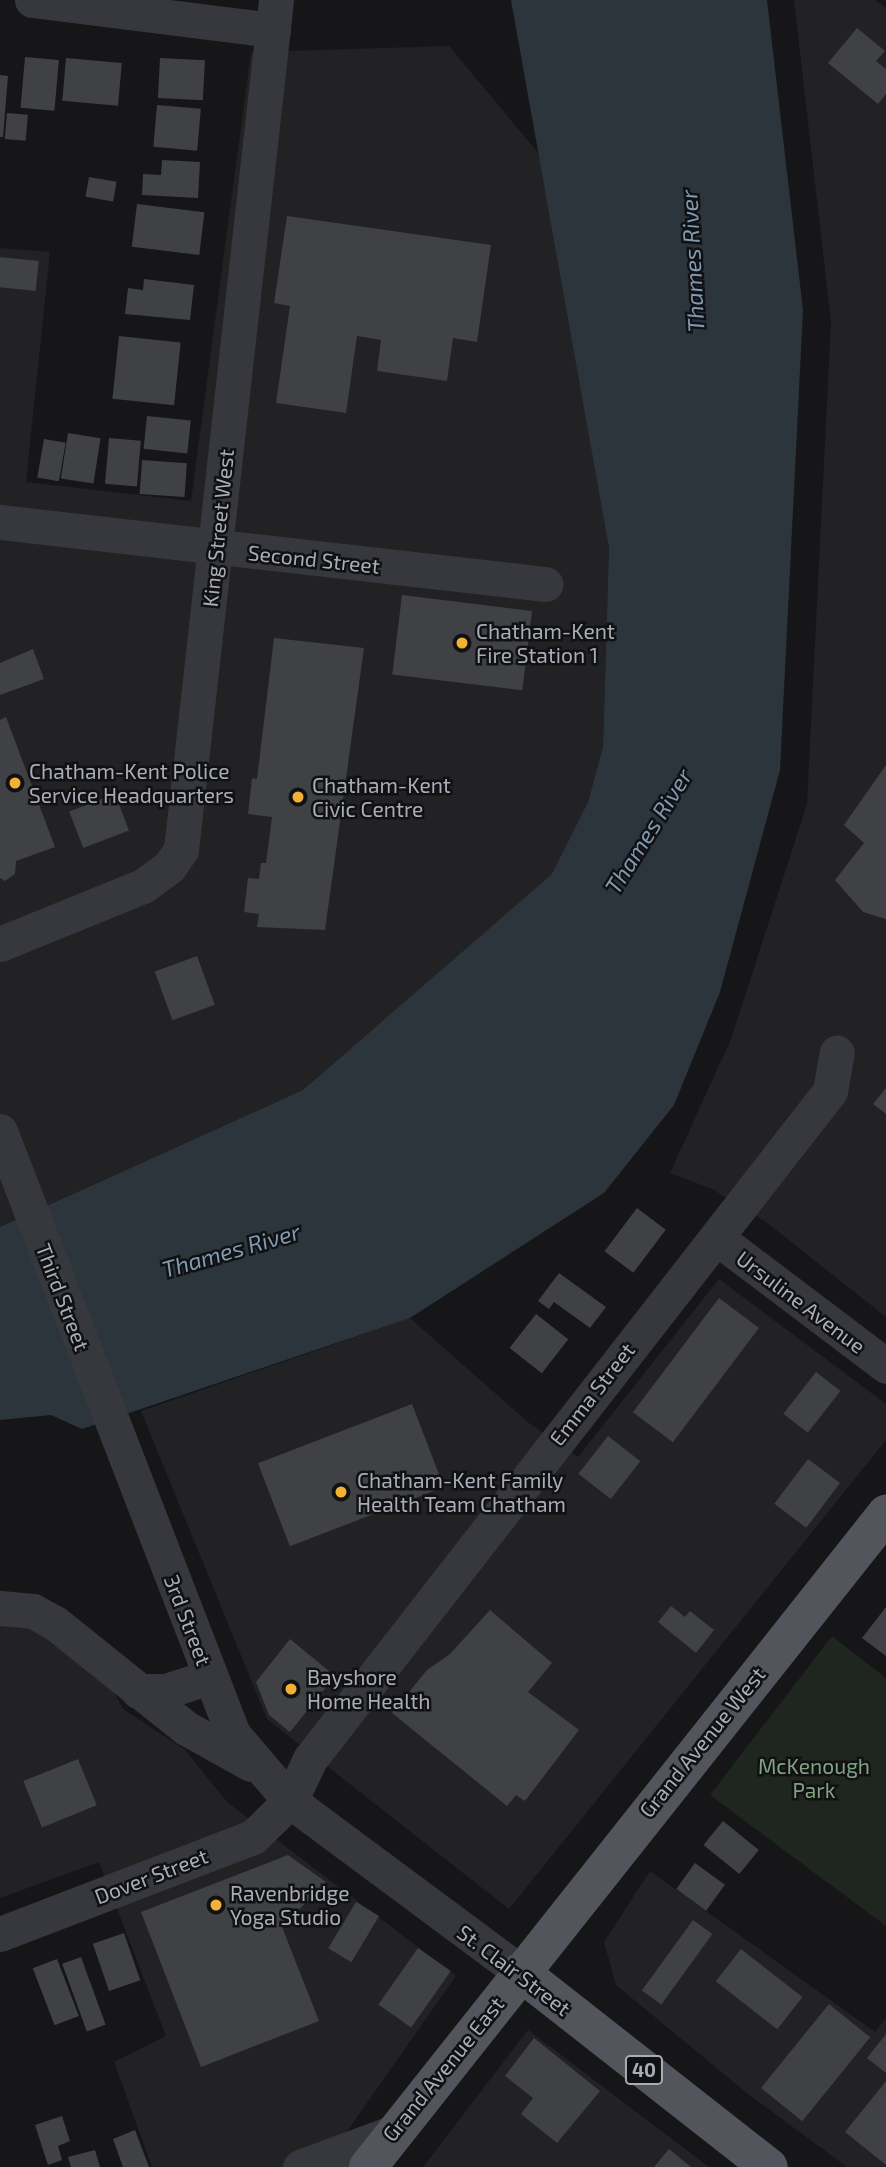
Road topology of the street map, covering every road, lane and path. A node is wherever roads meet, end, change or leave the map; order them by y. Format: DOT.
graph roads {
  1 [pos="32,0"];
  2 [pos="274,15"];
  3 [pos="0,522"];
  4 [pos="215,548"];
  5 [pos="545,584"];
  6 [pos="0,944"];
  7 [pos="837,1053"];
  8 [pos="4,1142"];
  9 [pos="717,1238"];
  10 [pos="886,1366"];
  11 [pos="127,1463"];
  12 [pos="886,1514"];
  13 [pos="0,1608"];
  14 [pos="209,1676"];
  15 [pos="138,1691"];
  16 [pos="262,1770"];
  17 [pos="290,1801"];
  18 [pos="0,1934"];
  19 [pos="520,1972"];
  20 [pos="391,2133"];
  21 [pos="300,2167"];
  22 [pos="368,2167"];
  23 [pos="769,2167"];
  1 -- 2 [label="street"];
  2 -- 4 [label="street, King Street West"];
  3 -- 4 [label="street, Second Street"];
  4 -- 5 [label="street, Second Street"];
  4 -- 6 [label="street, King Street West"];
  7 -- 9 [label="street, Emma Street"];
  8 -- 11 [label="street, Third Street"];
  9 -- 10 [label="street, Ursuline Avenue"];
  9 -- 17 [label="street, Emma Street"];
  11 -- 14 [label="street, 3rd Street"];
  12 -- 19 [label="main road, Grand Avenue West"];
  13 -- 15 [label="street"];
  14 -- 15 [label="street"];
  14 -- 16 [label="street, 3rd Street"];
  15 -- 16 [label="street"];
  16 -- 17 [label="street, St. Clair Street"];
  17 -- 18 [label="street, Dover Street"];
  17 -- 19 [label="street, St. Clair Street"];
  19 -- 20 [label="main road, Grand Avenue East"];
  19 -- 23 [label="main road, St. Clair Street / 40"];
  20 -- 21 [label="street"];
  20 -- 22 [label="main road, Grand Avenue East"];
}
